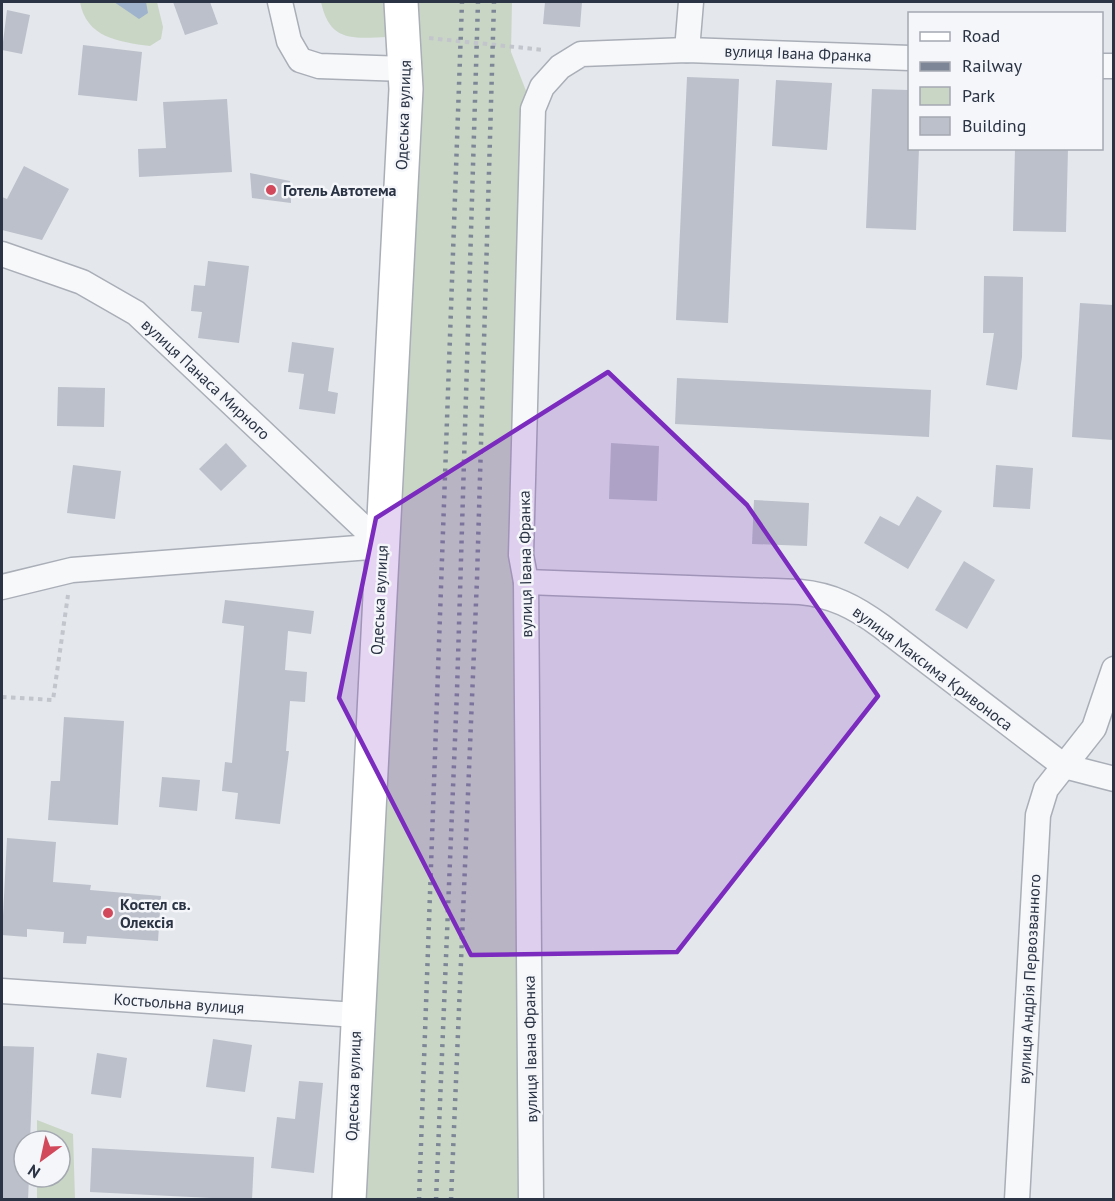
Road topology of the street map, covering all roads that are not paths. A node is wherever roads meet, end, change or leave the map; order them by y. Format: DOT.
graph roads {
  1 [pos="280,2"];
  2 [pos="401,2"];
  3 [pos="691,2"];
  4 [pos="687,50"];
  5 [pos="405,53"];
  6 [pos="908,58"];
  7 [pos="2,254"];
  8 [pos="382,546"];
  9 [pos="526,582"];
  10 [pos="2,587"];
  11 [pos="1113,669"];
  12 [pos="1064,766"];
  13 [pos="1113,779"];
  14 [pos="2,991"];
  15 [pos="356,1015"];
  16 [pos="349,1200"];
  17 [pos="531,1200"];
  18 [pos="1017,1200"];
  1 -- 5 [label="street"];
  2 -- 5 [label="main road, Одеська вулиця"];
  3 -- 4 [label="street"];
  4 -- 6 [label="street, вулиця Івана Франка"];
  4 -- 9 [label="street, вулиця Івана Франка"];
  5 -- 8 [label="main road, Одеська вулиця"];
  7 -- 8 [label="street, вулиця Панаса Мирного"];
  8 -- 10 [label="street"];
  8 -- 15 [label="main road, Одеська вулиця"];
  9 -- 12 [label="street, вулиця Максима Кривоноса"];
  9 -- 17 [label="street, вулиця Івана Франка"];
  11 -- 12 [label="street, вулиця Андрія Первозванного"];
  12 -- 13 [label="street, вулиця Максима Кривоноса"];
  12 -- 18 [label="street, вулиця Андрія Первозванного"];
  14 -- 15 [label="street, Костьольна вулиця"];
  15 -- 16 [label="main road, Одеська вулиця"];
}
